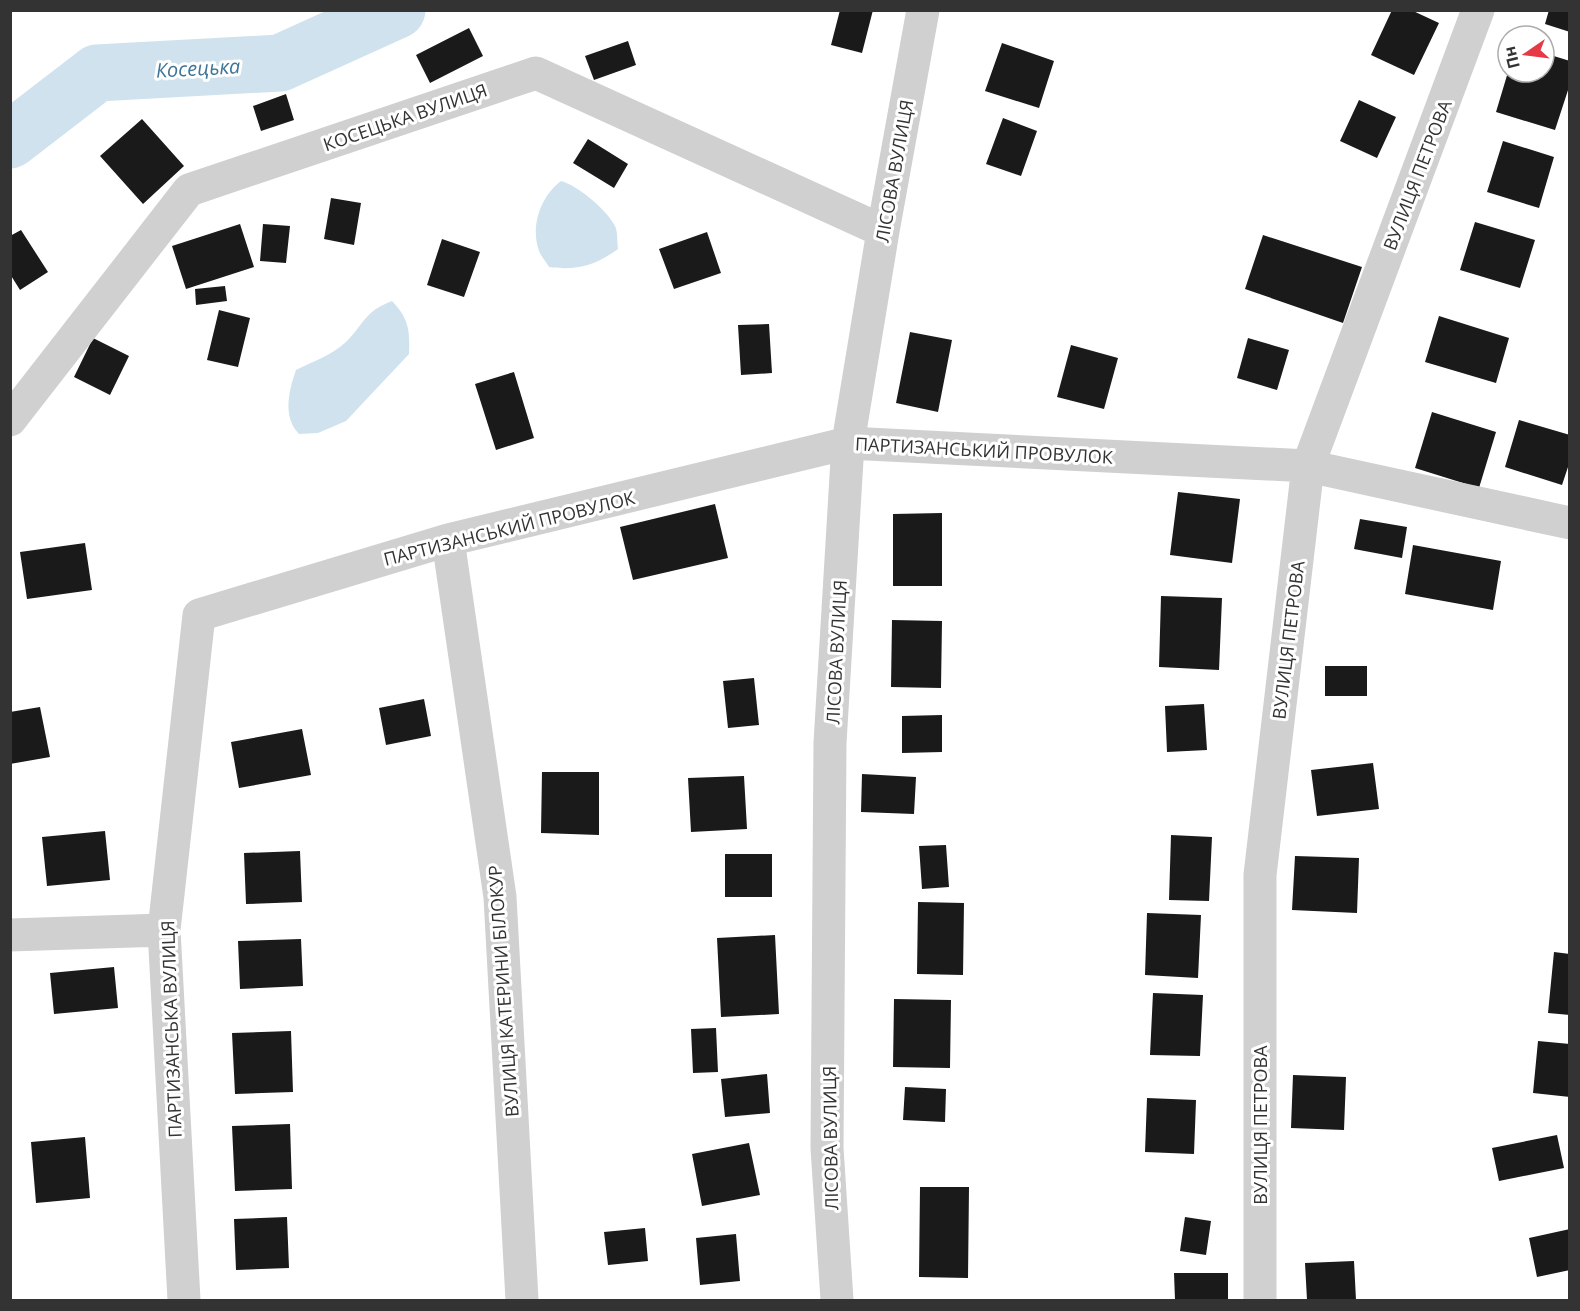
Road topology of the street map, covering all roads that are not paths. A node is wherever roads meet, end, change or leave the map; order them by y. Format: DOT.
graph roads {
  1 [pos="923,10"];
  2 [pos="1478,10"];
  3 [pos="883,231"];
  4 [pos="10,420"];
  5 [pos="848,443"];
  6 [pos="1308,466"];
  7 [pos="1569,523"];
  8 [pos="448,540"];
  9 [pos="199,615"];
  10 [pos="164,930"];
  11 [pos="10,935"];
  12 [pos="184,1300"];
  13 [pos="522,1300"];
  14 [pos="837,1300"];
  15 [pos="1260,1300"];
  1 -- 3 [label="street, ЛІСОВА ВУЛИЦЯ"];
  2 -- 6 [label="street, ВУЛИЦЯ ПЕТРОВА"];
  3 -- 4 [label="street, КОСЕЦЬКА ВУЛИЦЯ"];
  3 -- 5 [label="street, ЛІСОВА ВУЛИЦЯ"];
  5 -- 6 [label="street, ПАРТИЗАНСЬКИЙ ПРОВУЛОК"];
  5 -- 8 [label="street, ПАРТИЗАНСЬКИЙ ПРОВУЛОК"];
  5 -- 14 [label="street, ЛІСОВА ВУЛИЦЯ"];
  6 -- 7 [label="street, ПАРТИЗАНСЬКИЙ ПРОВУЛОК"];
  6 -- 15 [label="street, ВУЛИЦЯ ПЕТРОВА"];
  8 -- 9 [label="street, ПАРТИЗАНСЬКИЙ ПРОВУЛОК"];
  8 -- 13 [label="street, ВУЛИЦЯ КАТЕРИНИ БІЛОКУР"];
  9 -- 10 [label="street, ПАРТИЗАНСЬКА ВУЛИЦЯ"];
  10 -- 11 [label="street"];
  10 -- 12 [label="street, ПАРТИЗАНСЬКА ВУЛИЦЯ"];
}
